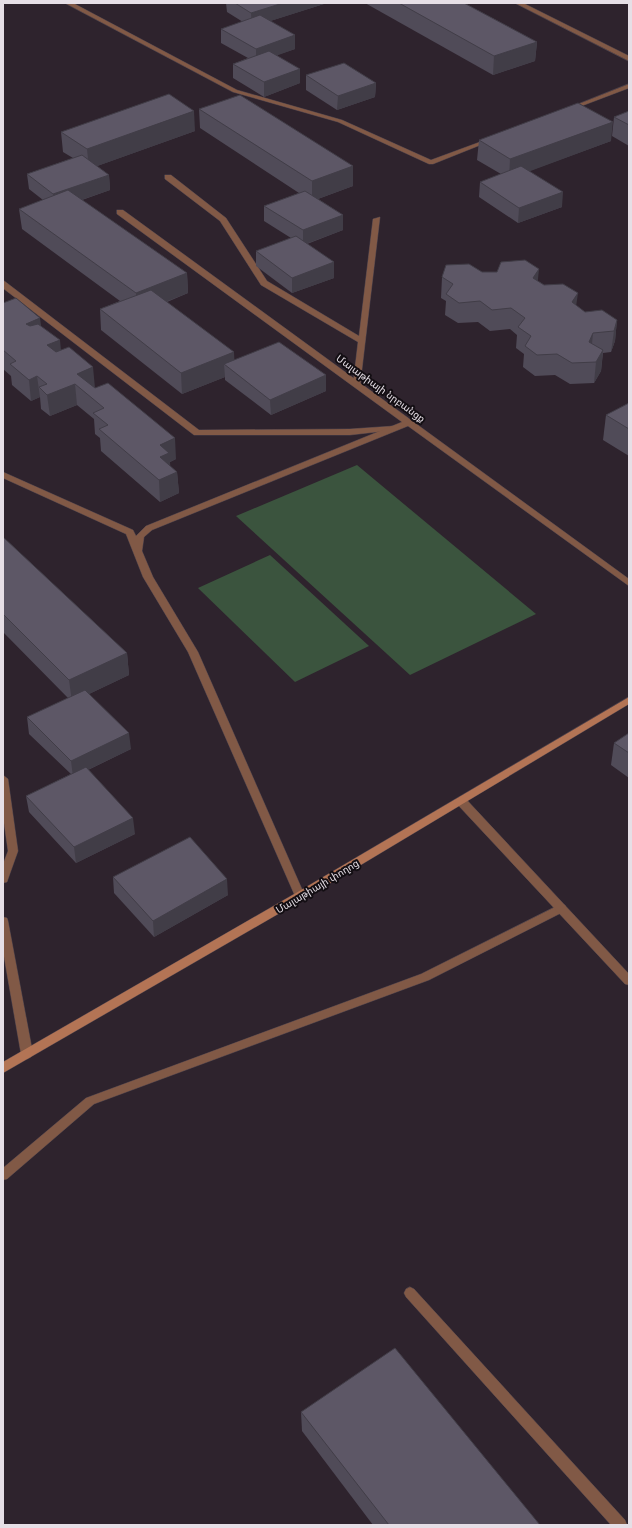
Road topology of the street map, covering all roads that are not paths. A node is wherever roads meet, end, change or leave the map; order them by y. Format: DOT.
graph roads {
  1 [pos="68,3"];
  2 [pos="518,3"];
  3 [pos="629,59"];
  4 [pos="629,86"];
  5 [pos="563,112"];
  6 [pos="497,137"];
  7 [pos="168,176"];
  8 [pos="120,212"];
  9 [pos="377,220"];
  10 [pos="3,282"];
  11 [pos="362,342"];
  12 [pos="357,384"];
  13 [pos="409,422"];
  14 [pos="394,428"];
  15 [pos="3,476"];
  16 [pos="138,551"];
  17 [pos="629,583"];
  18 [pos="629,700"];
  19 [pos="3,779"];
  20 [pos="461,801"];
  21 [pos="3,879"];
  22 [pos="300,896"];
  23 [pos="561,908"];
  24 [pos="3,921"];
  25 [pos="629,981"];
  26 [pos="27,1054"];
  27 [pos="3,1068"];
  28 [pos="3,1175"];
  29 [pos="410,1293"];
  30 [pos="620,1525"];
  1 -- 6 [label="street"];
  2 -- 3 [label="street"];
  4 -- 5 [label="street"];
  7 -- 11 [label="street"];
  8 -- 12 [label="street, Մալաթիայի նրբանցք"];
  9 -- 11 [label="street"];
  10 -- 14 [label="street"];
  11 -- 12 [label="street"];
  12 -- 13 [label="street, Մալաթիայի նրբանցք"];
  13 -- 14 [label="street"];
  13 -- 17 [label="street, Մալաթիայի նրբանցք"];
  14 -- 16 [label="street"];
  15 -- 16 [label="street"];
  16 -- 22 [label="street"];
  18 -- 20 [label="street, Մալաթիայի փողոց"];
  19 -- 21 [label="street"];
  20 -- 22 [label="street, Մալաթիայի փողոց"];
  20 -- 23 [label="street"];
  22 -- 26 [label="street, Մալաթիայի փողոց"];
  23 -- 25 [label="street"];
  23 -- 28 [label="street"];
  24 -- 26 [label="street"];
  26 -- 27 [label="street, Մալաթիայի փողոց"];
  29 -- 30 [label="street"];
}
